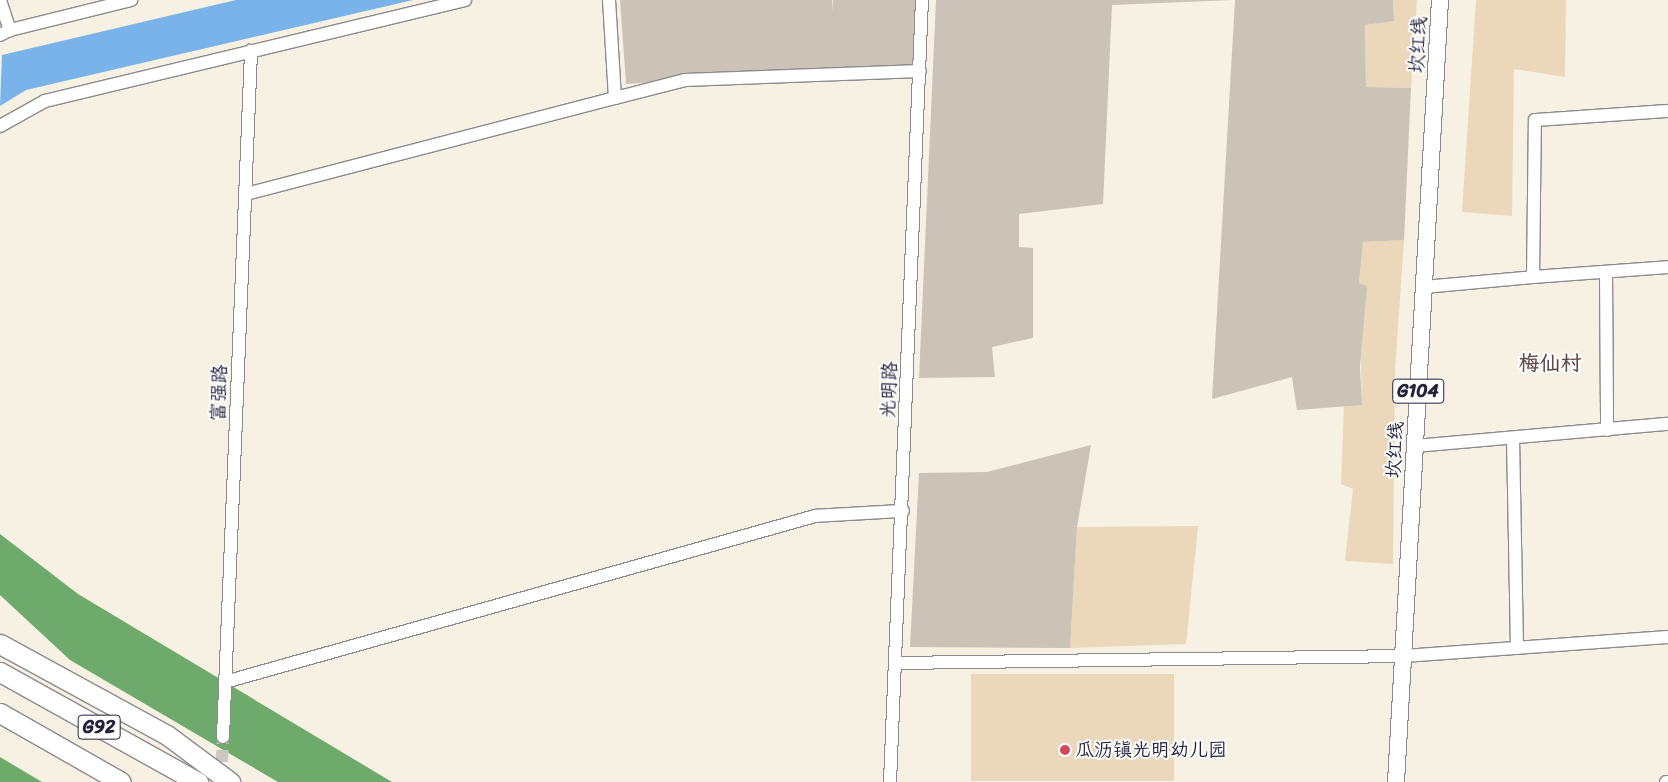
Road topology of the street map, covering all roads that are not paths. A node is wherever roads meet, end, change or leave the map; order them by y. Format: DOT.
graph roads {
  1 [pos="0,0"];
  2 [pos="132,0"];
  3 [pos="465,0"];
  4 [pos="609,0"];
  5 [pos="922,0"];
  6 [pos="1440,0"];
  7 [pos="5,32"];
  8 [pos="251,51"];
  9 [pos="920,71"];
  10 [pos="615,98"];
  11 [pos="1668,111"];
  12 [pos="0,126"];
  13 [pos="246,194"];
  14 [pos="1668,267"];
  15 [pos="1606,272"];
  16 [pos="1533,277"];
  17 [pos="1424,287"];
  18 [pos="1668,424"];
  19 [pos="1607,430"];
  20 [pos="1512,438"];
  21 [pos="1415,446"];
  22 [pos="903,511"];
  23 [pos="1668,637"];
  24 [pos="4,644"];
  25 [pos="1517,648"];
  26 [pos="1403,656"];
  27 [pos="897,663"];
  28 [pos="0,672"];
  29 [pos="226,682"];
  30 [pos="0,713"];
  31 [pos="223,737"];
  32 [pos="121,782"];
  33 [pos="198,782"];
  34 [pos="230,782"];
  35 [pos="890,782"];
  36 [pos="1396,782"];
  1 -- 7 [label="street"];
  2 -- 7 [label="street"];
  3 -- 8 [label="street"];
  4 -- 10 [label="street"];
  5 -- 9 [label="street, 光明路"];
  6 -- 17 [label="main road, 坎红线 / G104"];
  8 -- 12 [label="street"];
  8 -- 13 [label="street, 富强路"];
  9 -- 10 [label="street"];
  9 -- 22 [label="street, 光明路"];
  10 -- 13 [label="street"];
  11 -- 16 [label="street"];
  13 -- 29 [label="street, 富强路"];
  14 -- 15 [label="street"];
  15 -- 16 [label="street"];
  15 -- 19 [label="street"];
  16 -- 17 [label="street"];
  17 -- 21 [label="main road, 坎红线 / G104"];
  18 -- 19 [label="street"];
  19 -- 20 [label="street"];
  20 -- 21 [label="street"];
  20 -- 25 [label="street"];
  21 -- 26 [label="main road, 坎红线 / G104"];
  22 -- 27 [label="street, 光明路"];
  22 -- 29 [label="street"];
  23 -- 25 [label="street"];
  24 -- 34 [label="highway"];
  25 -- 26 [label="street"];
  26 -- 27 [label="street"];
  26 -- 36 [label="main road, 坎红线 / G104"];
  27 -- 35 [label="street, 光明路"];
  28 -- 33 [label="highway, G92"];
  29 -- 31 [label="street, 富强路"];
  30 -- 32 [label="highway, G92"];
}
